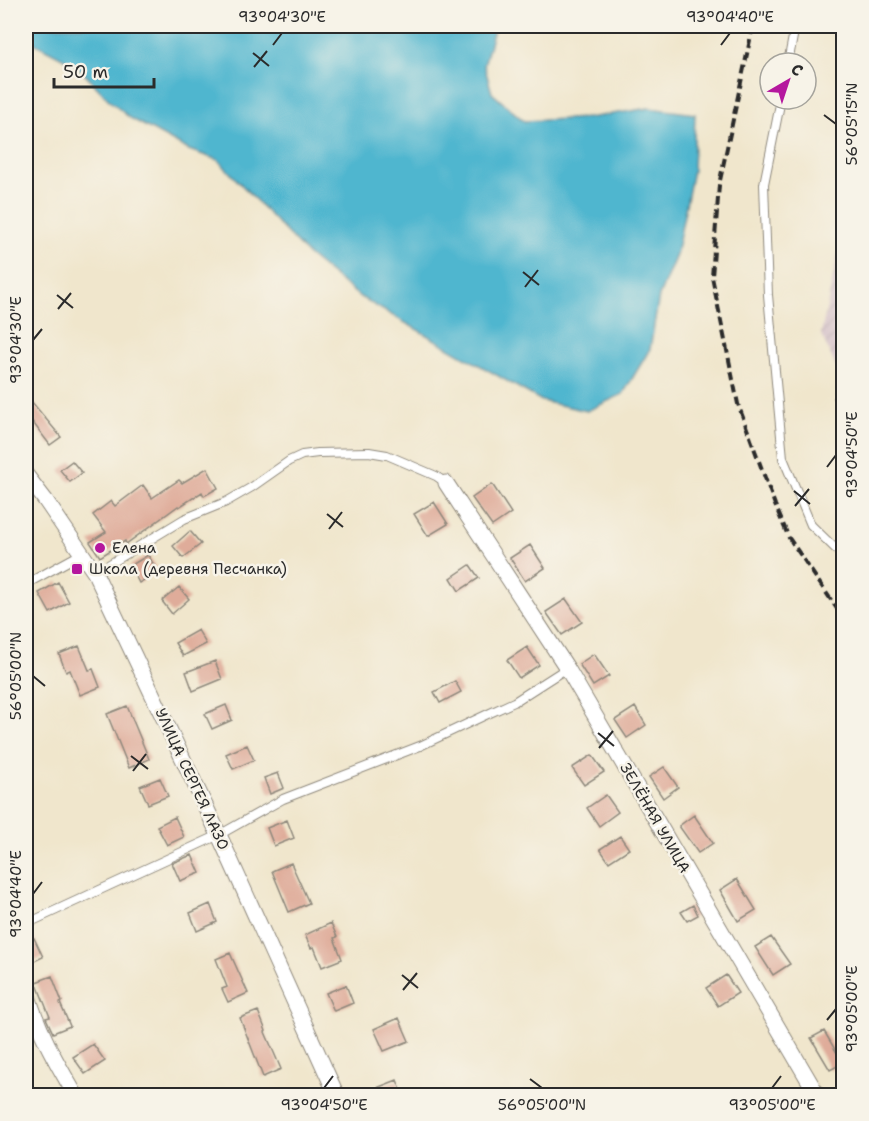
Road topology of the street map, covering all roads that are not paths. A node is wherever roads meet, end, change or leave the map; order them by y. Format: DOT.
graph roads {
  1 [pos="795,26"];
  2 [pos="790,51"];
  3 [pos="779,111"];
  4 [pos="26,475"];
  5 [pos="446,483"];
  6 [pos="81,554"];
  7 [pos="843,557"];
  8 [pos="95,573"];
  9 [pos="26,584"];
  10 [pos="567,668"];
  11 [pos="219,835"];
  12 [pos="26,924"];
  13 [pos="26,989"];
  14 [pos="76,1095"];
  15 [pos="337,1095"];
  16 [pos="818,1095"];
  1 -- 2 [label="lane"];
  3 -- 7 [label="lane"];
  4 -- 6 [label="street, УЛИЦА СЕРГЕЯ ЛАЗО"];
  5 -- 8 [label="lane"];
  5 -- 10 [label="street, ЗЕЛЁНАЯ УЛИЦА"];
  6 -- 8 [label="street, УЛИЦА СЕРГЕЯ ЛАЗО"];
  6 -- 9 [label="lane"];
  8 -- 11 [label="street, УЛИЦА СЕРГЕЯ ЛАЗО"];
  10 -- 11 [label="lane"];
  10 -- 16 [label="street, ЗЕЛЁНАЯ УЛИЦА"];
  11 -- 12 [label="lane"];
  11 -- 15 [label="street, УЛИЦА СЕРГЕЯ ЛАЗО"];
  13 -- 14 [label="street"];
}
